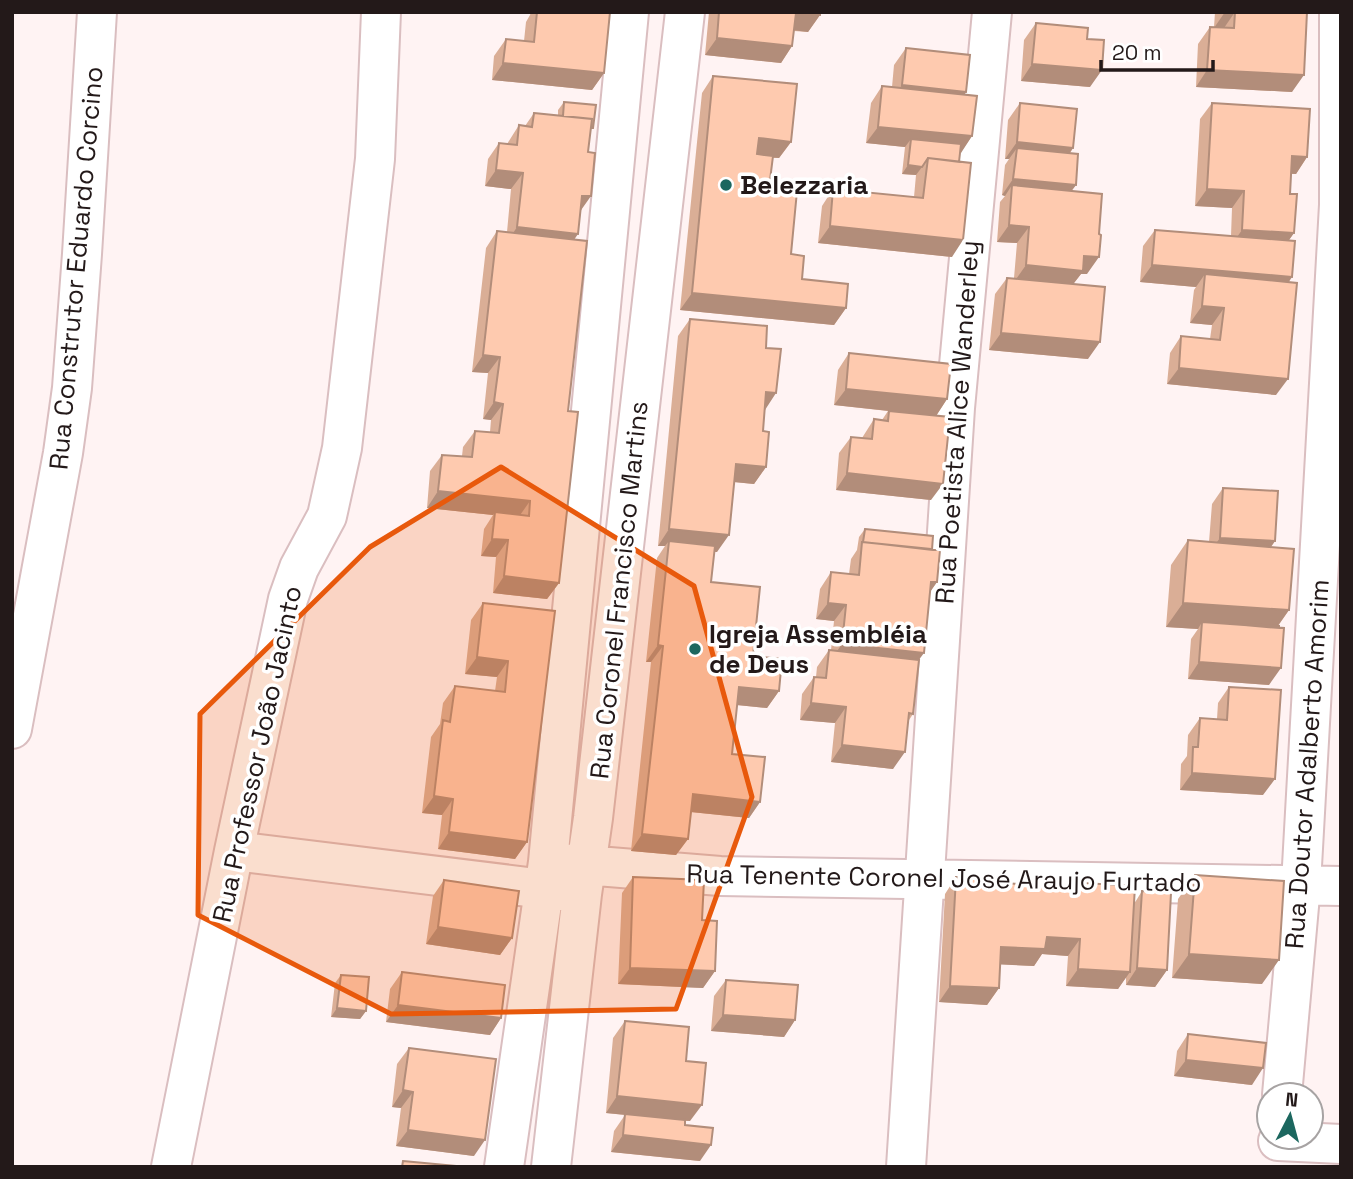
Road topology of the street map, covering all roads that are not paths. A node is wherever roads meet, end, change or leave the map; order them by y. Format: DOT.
graph roads {
  1 [pos="97,12"];
  2 [pos="381,12"];
  3 [pos="629,12"];
  4 [pos="685,12"];
  5 [pos="992,12"];
  6 [pos="1339,12"];
  7 [pos="1340,205"];
  8 [pos="12,729"];
  9 [pos="234,851"];
  10 [pos="545,875"];
  11 [pos="926,878"];
  12 [pos="584,880"];
  13 [pos="1301,884"];
  14 [pos="1341,886"];
  15 [pos="1283,1081"];
  16 [pos="171,1167"];
  17 [pos="504,1167"];
  18 [pos="551,1167"];
  19 [pos="906,1167"];
  1 -- 8 [label="street, Rua Construtor Eduardo Corcino"];
  2 -- 9 [label="street, Rua Professor João Jacinto"];
  3 -- 10 [label="street, Rua Coronel Francisco Martins"];
  4 -- 12 [label="street, Rua Coronel Francisco Martins"];
  5 -- 11 [label="street, Rua Poetista Alice Wanderley"];
  6 -- 7 [label="street, Rua Doutor Adalberto Amorim"];
  7 -- 13 [label="street, Rua Doutor Adalberto Amorim"];
  9 -- 10 [label="street, Rua Tenente Coronel José Araujo Furtado"];
  9 -- 16 [label="street, Rua Professor João Jacinto"];
  10 -- 12 [label="street, Rua Tenente Coronel José Araujo Furtado"];
  10 -- 17 [label="street, Rua Coronel Francisco Martins"];
  11 -- 12 [label="street, Rua Tenente Coronel José Araujo Furtado"];
  11 -- 13 [label="street, Rua Tenente Coronel José Araujo Furtado"];
  11 -- 19 [label="street, Rua Poetista Alice Wanderley"];
  12 -- 18 [label="street, Rua Coronel Francisco Martins"];
  13 -- 14 [label="street, Rua Tenente Coronel José Araujo Furtado"];
  13 -- 15 [label="street, Rua Doutor Adalberto Amorim"];
}
